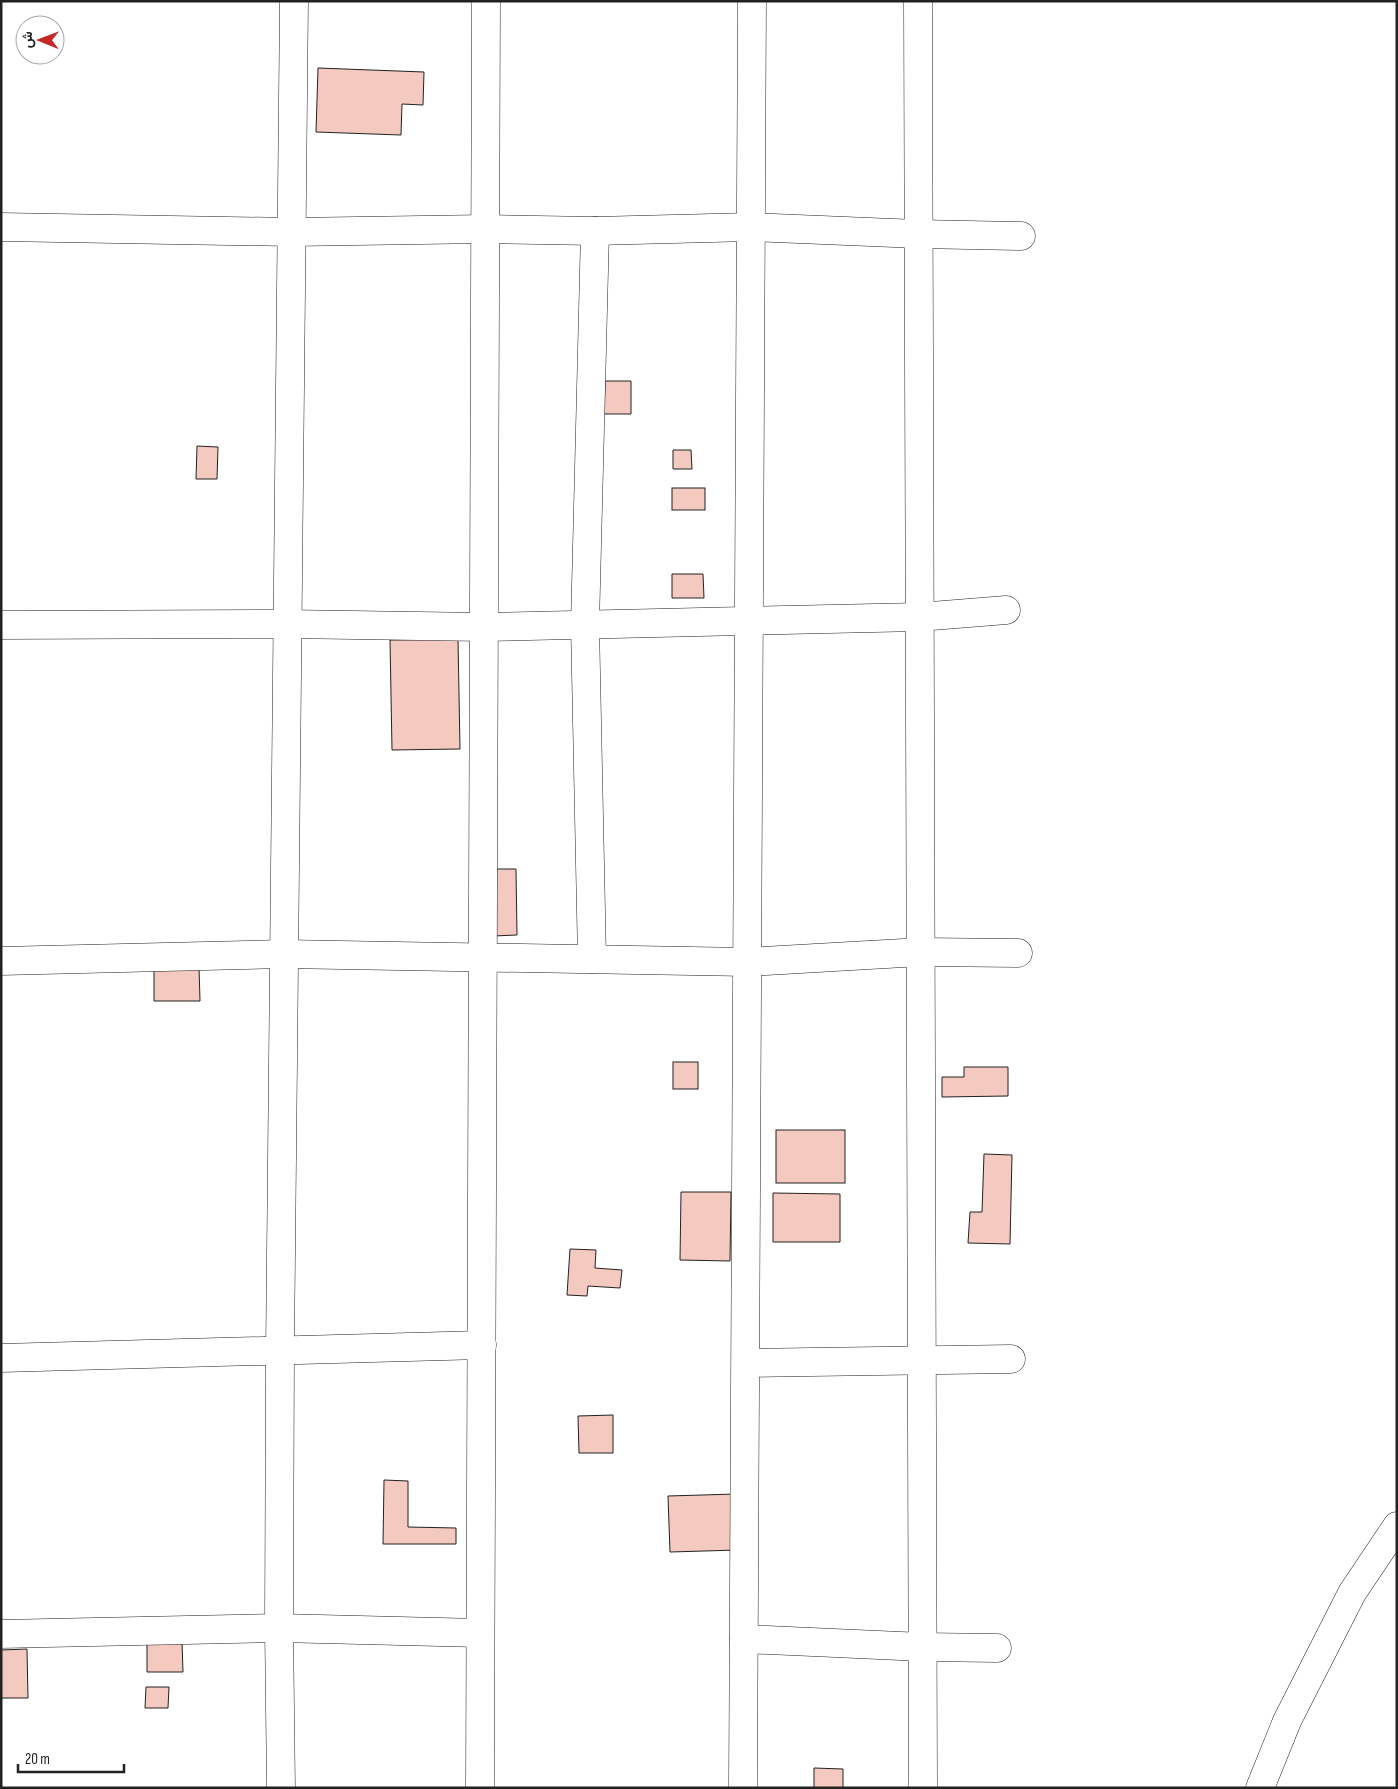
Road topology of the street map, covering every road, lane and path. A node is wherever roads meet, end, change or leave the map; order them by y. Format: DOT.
graph roads {
  1 [pos="294,1"];
  2 [pos="486,1"];
  3 [pos="752,1"];
  4 [pos="918,1"];
  5 [pos="1,227"];
  6 [pos="751,227"];
  7 [pos="485,229"];
  8 [pos="594,231"];
  9 [pos="292,232"];
  10 [pos="918,234"];
  11 [pos="1021,236"];
  12 [pos="1006,610"];
  13 [pos="919,617"];
  14 [pos="748,621"];
  15 [pos="287,624"];
  16 [pos="1,625"];
  17 [pos="585,625"];
  18 [pos="484,627"];
  19 [pos="920,952"];
  20 [pos="1018,953"];
  21 [pos="284,954"];
  22 [pos="483,957"];
  23 [pos="592,959"];
  24 [pos="1,961"];
  25 [pos="747,962"];
  26 [pos="482,1345"];
  27 [pos="280,1351"];
  28 [pos="1,1358"];
  29 [pos="1011,1359"];
  30 [pos="922,1361"];
  31 [pos="746,1363"];
  32 [pos="1397,1526"];
  33 [pos="279,1628"];
  34 [pos="480,1633"];
  35 [pos="1,1634"];
  36 [pos="744,1639"];
  37 [pos="922,1647"];
  38 [pos="997,1648"];
  39 [pos="280,1788"];
  40 [pos="480,1788"];
  41 [pos="743,1788"];
  42 [pos="923,1788"];
  43 [pos="1260,1788"];
  1 -- 9 [label="street"];
  2 -- 7 [label="street"];
  3 -- 6 [label="street"];
  4 -- 10 [label="street"];
  5 -- 9 [label="street"];
  6 -- 8 [label="street"];
  6 -- 10 [label="street"];
  6 -- 14 [label="street"];
  7 -- 8 [label="street"];
  7 -- 9 [label="street"];
  7 -- 18 [label="street"];
  8 -- 17 [label="street"];
  9 -- 15 [label="street"];
  10 -- 11 [label="street"];
  10 -- 13 [label="street"];
  12 -- 13 [label="street"];
  13 -- 14 [label="street"];
  13 -- 19 [label="street"];
  14 -- 17 [label="street"];
  14 -- 25 [label="street"];
  15 -- 16 [label="street"];
  15 -- 18 [label="street"];
  15 -- 21 [label="street"];
  17 -- 18 [label="street"];
  17 -- 23 [label="street"];
  18 -- 22 [label="street"];
  19 -- 20 [label="street"];
  19 -- 25 [label="street"];
  19 -- 30 [label="street"];
  21 -- 22 [label="street"];
  21 -- 24 [label="street"];
  21 -- 27 [label="street"];
  22 -- 23 [label="street"];
  22 -- 26 [label="street"];
  23 -- 25 [label="street"];
  25 -- 31 [label="street"];
  26 -- 27 [label="street"];
  26 -- 34 [label="street"];
  27 -- 28 [label="street"];
  27 -- 33 [label="street"];
  29 -- 30 [label="street"];
  30 -- 31 [label="street"];
  30 -- 37 [label="street"];
  31 -- 36 [label="street"];
  32 -- 43 [label="street"];
  33 -- 34 [label="street"];
  33 -- 35 [label="street"];
  33 -- 39 [label="street"];
  34 -- 40 [label="street"];
  36 -- 37 [label="street"];
  36 -- 41 [label="street"];
  37 -- 38 [label="street"];
  37 -- 42 [label="street"];
}
